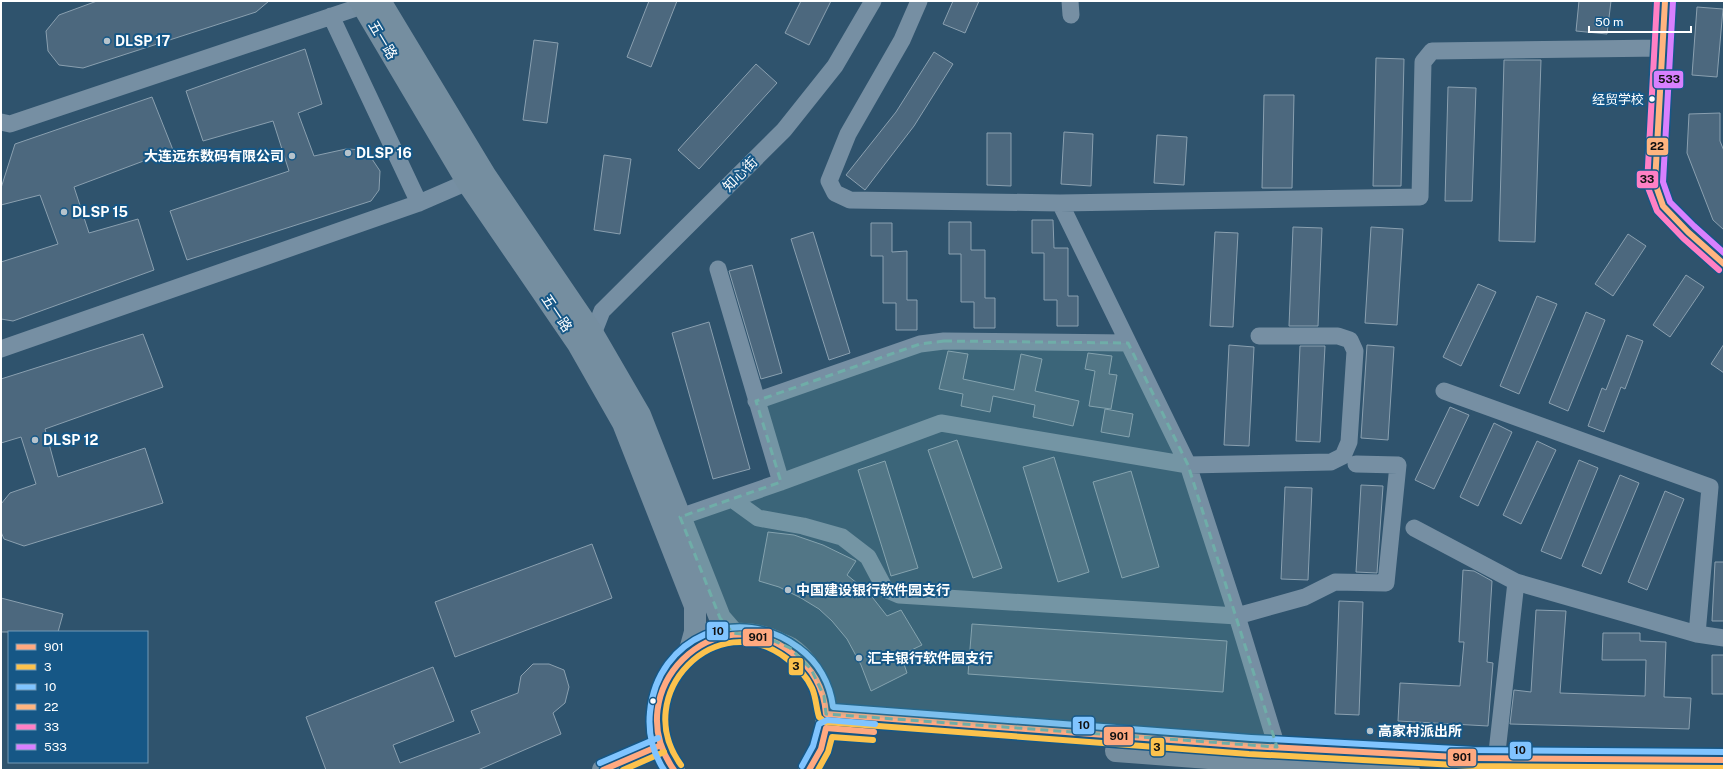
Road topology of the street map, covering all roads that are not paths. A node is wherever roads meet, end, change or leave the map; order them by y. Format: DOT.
graph roads {
  1 [pos="873,1"];
  2 [pos="919,1"];
  3 [pos="1665,1"];
  4 [pos="371,3"];
  5 [pos="331,16"];
  6 [pos="1662,48"];
  7 [pos="1,122"];
  8 [pos="476,178"];
  9 [pos="419,203"];
  10 [pos="1060,203"];
  11 [pos="1724,264"];
  12 [pos="718,269"];
  13 [pos="593,334"];
  14 [pos="1260,336"];
  15 [pos="1128,343"];
  16 [pos="1,349"];
  17 [pos="1444,391"];
  18 [pos="756,401"];
  19 [pos="1356,464"];
  20 [pos="1188,465"];
  21 [pos="781,482"];
  22 [pos="732,500"];
  23 [pos="680,517"];
  24 [pos="1414,528"];
  25 [pos="1516,582"];
  26 [pos="1237,616"];
  27 [pos="734,633"];
  28 [pos="1697,634"];
  29 [pos="1724,638"];
  30 [pos="690,650"];
  31 [pos="826,721"];
  32 [pos="660,746"];
  33 [pos="1279,755"];
  34 [pos="1724,760"];
  35 [pos="1496,764"];
  36 [pos="603,770"];
  37 [pos="674,770"];
  38 [pos="809,770"];
  39 [pos="1409,770"];
  1 -- 13 [label="street, 知心街"];
  2 -- 10 [label="street"];
  3 -- 6 [label="street"];
  4 -- 5 [label="street"];
  4 -- 8 [label="main road, 五一路"];
  5 -- 7 [label="street"];
  5 -- 9 [label="street"];
  6 -- 10 [label="street"];
  6 -- 11 [label="street"];
  8 -- 9 [label="street"];
  8 -- 13 [label="main road, 五一路"];
  8 -- 30 [label="main road, 五一路"];
  9 -- 16 [label="street"];
  10 -- 15 [label="street"];
  12 -- 18 [label="street"];
  13 -- 23 [label="main road, 五一路"];
  14 -- 20 [label="street"];
  15 -- 18 [label="street"];
  15 -- 20 [label="street"];
  17 -- 28 [label="street"];
  18 -- 21 [label="street"];
  19 -- 26 [label="street"];
  20 -- 21 [label="street"];
  20 -- 26 [label="street"];
  21 -- 22 [label="street"];
  22 -- 23 [label="street"];
  22 -- 26 [label="street"];
  23 -- 27 [label="main road, 五一路"];
  24 -- 25 [label="street"];
  25 -- 28 [label="street"];
  25 -- 35 [label="street"];
  26 -- 33 [label="street"];
  27 -- 30 [label="main road"];
  27 -- 31 [label="main road"];
  28 -- 29 [label="street"];
  30 -- 32 [label="main road"];
  31 -- 33 [label="main road"];
  31 -- 38 [label="main road"];
  32 -- 36 [label="main road"];
  32 -- 37 [label="main road"];
  33 -- 35 [label="main road"];
  33 -- 39 [label="main road"];
  34 -- 35 [label="main road"];
}
